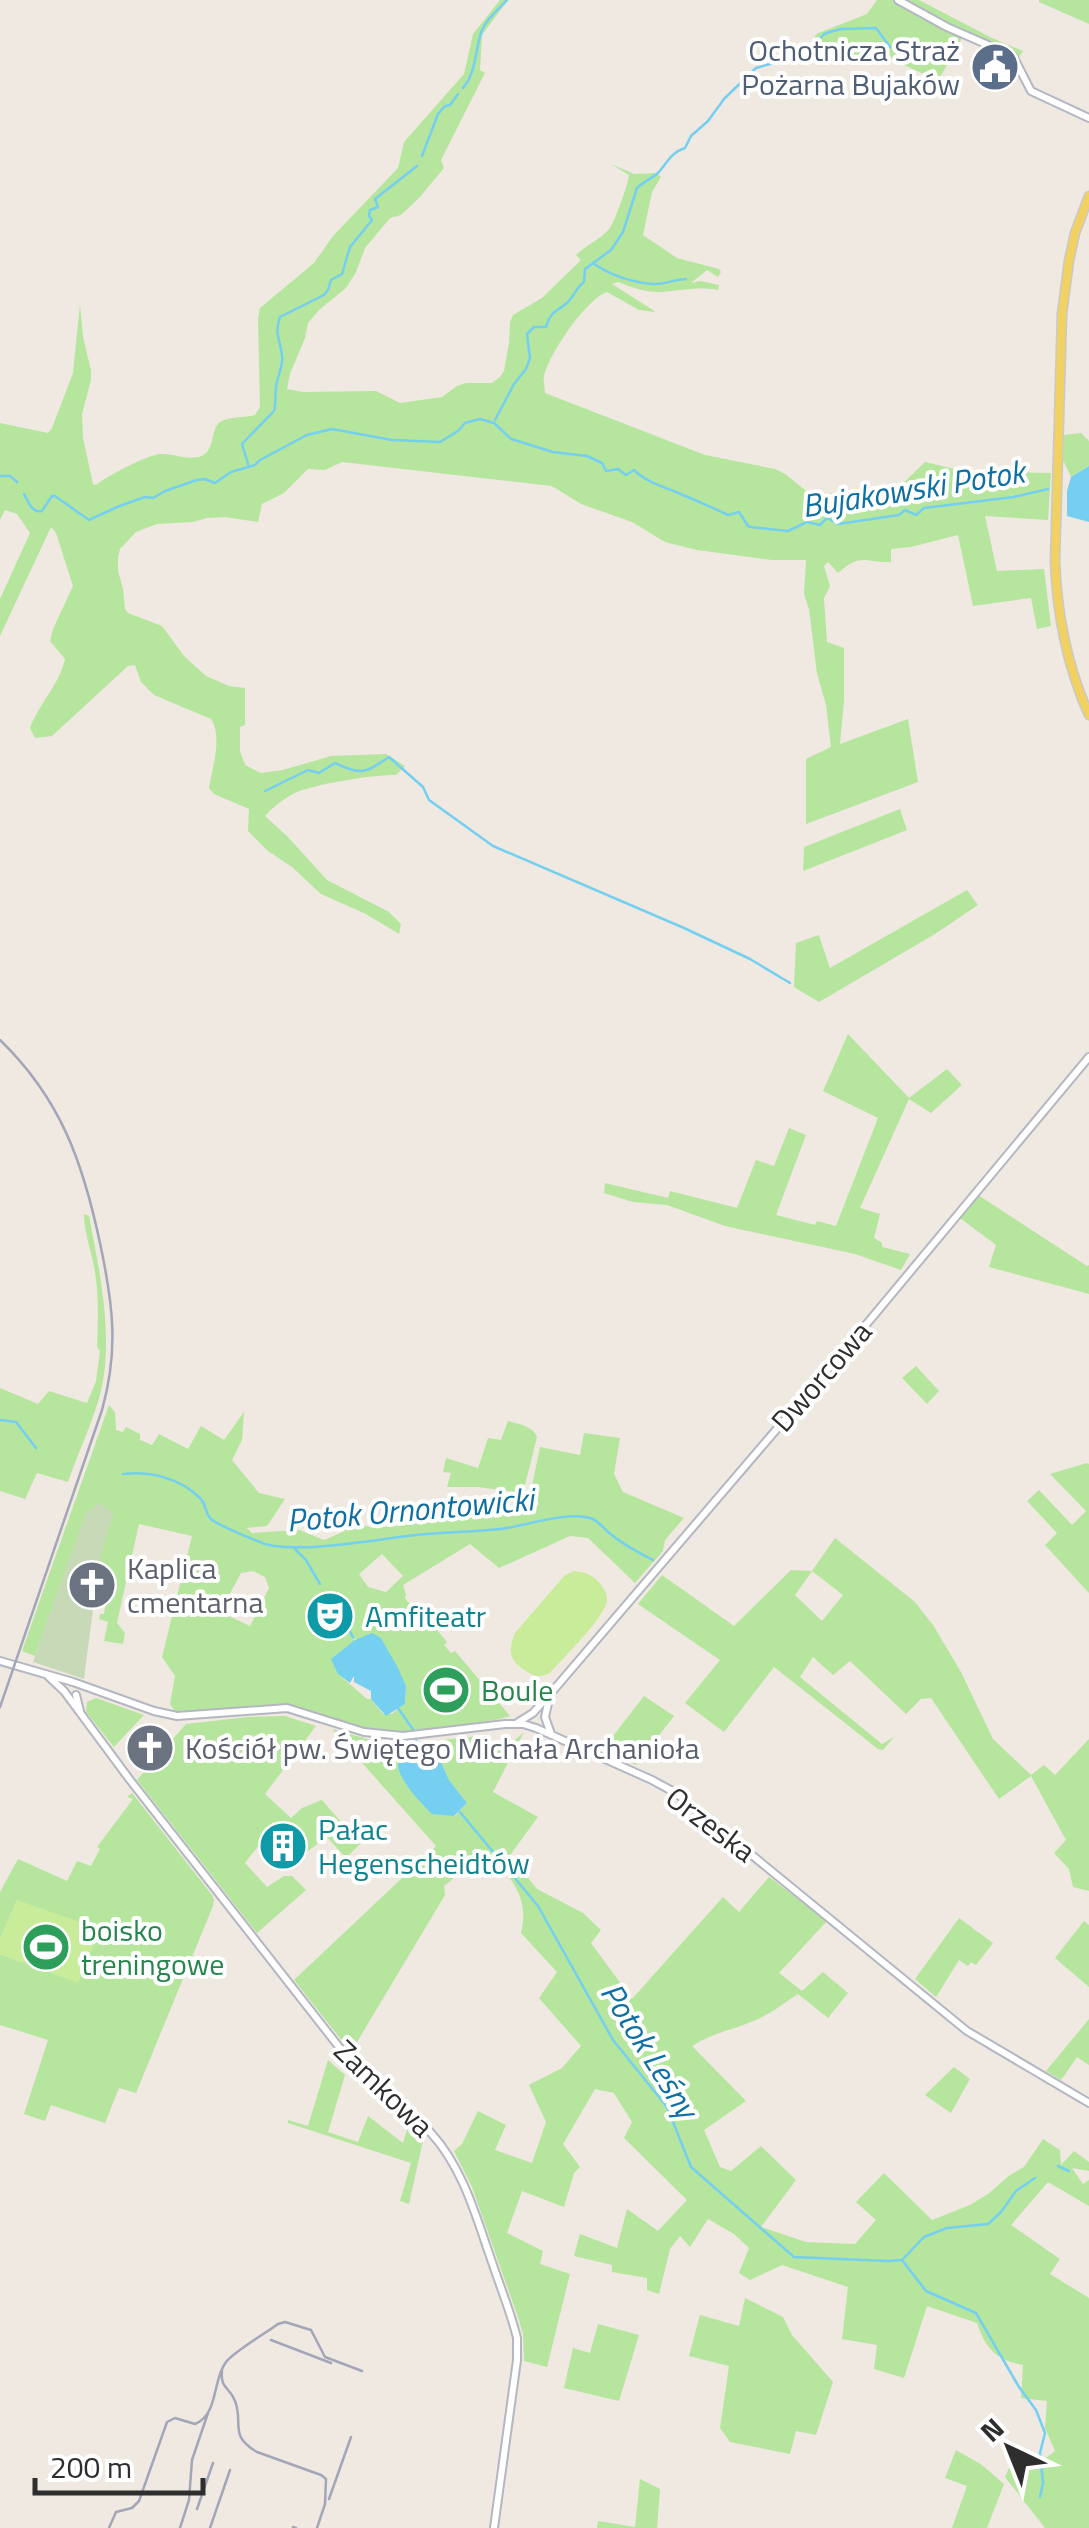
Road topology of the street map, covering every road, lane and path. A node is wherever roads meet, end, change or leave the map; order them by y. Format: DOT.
graph roads {
  1 [pos="898,0"];
  2 [pos="1089,118"];
  3 [pos="1089,196"];
  4 [pos="1089,716"];
  5 [pos="1089,1057"];
  6 [pos="0,1660"];
  7 [pos="48,1676"];
  8 [pos="75,1689"];
  9 [pos="551,1693"];
  10 [pos="65,1694"];
  11 [pos="534,1712"];
  12 [pos="82,1716"];
  13 [pos="545,1716"];
  14 [pos="515,1724"];
  15 [pos="533,1727"];
  16 [pos="551,1734"];
  17 [pos="1089,2103"];
  18 [pos="494,2528"];
  1 -- 2 [label="street"];
  3 -- 4 [label="main road"];
  5 -- 9 [label="street, Dworcowa"];
  6 -- 7 [label="street"];
  7 -- 8 [label="street"];
  7 -- 10 [label="street, Zamkowa"];
  8 -- 10 [label="street, Orzeska"];
  8 -- 10 [label="street"];
  8 -- 12 [label="street, Zamkowa"];
  8 -- 14 [label="street, Orzeska"];
  9 -- 11 [label="street, Dworcowa"];
  9 -- 13 [label="street, Dworcowa"];
  10 -- 12 [label="street, Zamkowa"];
  11 -- 13 [label="street"];
  11 -- 14 [label="street, Dworcowa"];
  11 -- 15 [label="street"];
  12 -- 18 [label="street, Zamkowa"];
  13 -- 15 [label="street"];
  13 -- 16 [label="street"];
  14 -- 15 [label="street, Orzeska"];
  15 -- 16 [label="street, Orzeska"];
  16 -- 17 [label="street, Orzeska"];
}
